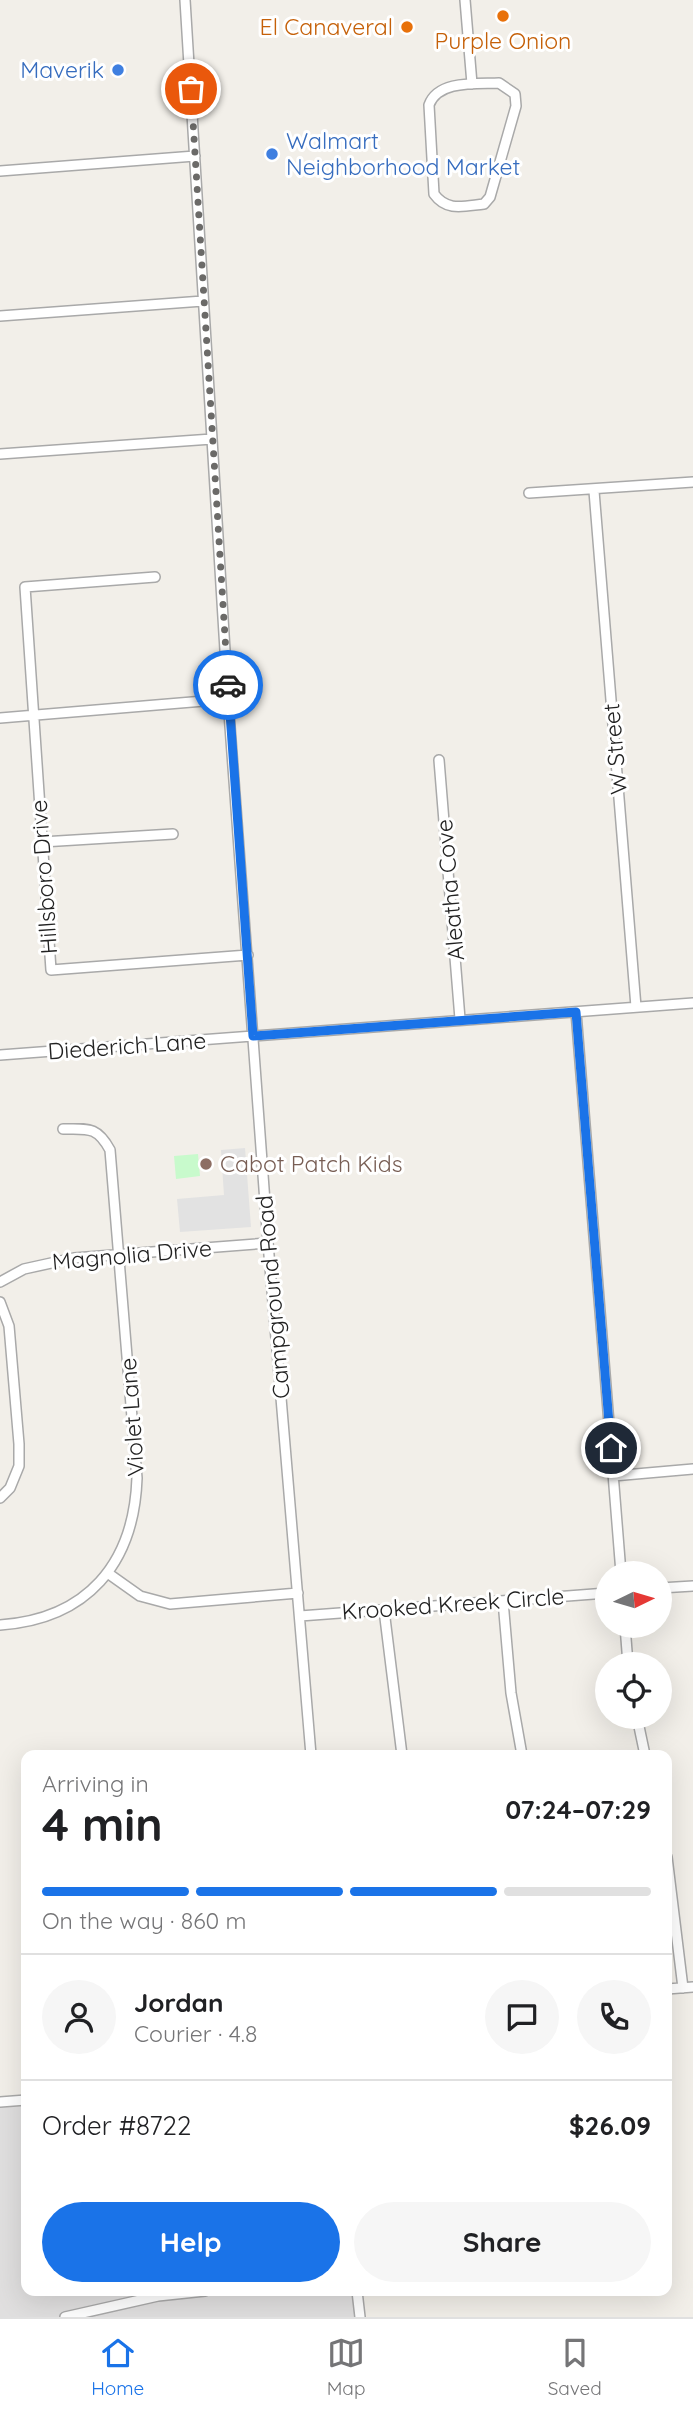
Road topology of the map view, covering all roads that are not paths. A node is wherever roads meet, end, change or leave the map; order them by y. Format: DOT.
graph roads {
  1 [pos="185,0"];
  2 [pos="465,0"];
  3 [pos="472,84"];
  4 [pos="195,156"];
  5 [pos="0,171"];
  6 [pos="203,301"];
  7 [pos="0,316"];
  8 [pos="212,439"];
  9 [pos="0,454"];
  10 [pos="693,482"];
  11 [pos="594,491"];
  12 [pos="529,493"];
  13 [pos="155,577"];
  14 [pos="229,699"];
  15 [pos="33,716"];
  16 [pos="0,718"];
  17 [pos="439,760"];
  18 [pos="173,834"];
  19 [pos="42,842"];
  20 [pos="248,955"];
  21 [pos="693,1003"];
  22 [pos="636,1007"];
  23 [pos="576,1012"];
  24 [pos="460,1019"];
  25 [pos="253,1036"];
  26 [pos="0,1055"];
  27 [pos="63,1129"];
  28 [pos="268,1243"];
  29 [pos="118,1254"];
  30 [pos="0,1282"];
  31 [pos="0,1302"];
  32 [pos="693,1469"];
  33 [pos="613,1476"];
  34 [pos="0,1498"];
  35 [pos="620,1561"];
  36 [pos="109,1574"];
  37 [pos="693,1586"];
  38 [pos="672,1587"];
  39 [pos="298,1593"];
  40 [pos="595,1593"];
  41 [pos="503,1601"];
  42 [pos="384,1610"];
  43 [pos="300,1616"];
  44 [pos="0,1625"];
  45 [pos="640,1729"];
  46 [pos="312,1750"];
  47 [pos="401,1750"];
  48 [pos="521,1750"];
  49 [pos="644,1750"];
  50 [pos="672,1888"];
  51 [pos="688,1987"];
  52 [pos="21,2100"];
  53 [pos="0,2102"];
  54 [pos="150,2296"];
  55 [pos="358,2296"];
  56 [pos="65,2317"];
  57 [pos="360,2317"];
  1 -- 4 [label="street, Campground Road"];
  2 -- 3 [label="street"];
  3 -- 3 [label="street"];
  4 -- 5 [label="street"];
  4 -- 6 [label="street, Campground Road"];
  6 -- 7 [label="street"];
  6 -- 8 [label="street, Campground Road"];
  8 -- 9 [label="street"];
  8 -- 14 [label="street, Campground Road"];
  10 -- 11 [label="street"];
  11 -- 12 [label="street"];
  11 -- 22 [label="street, W Street"];
  13 -- 15 [label="street, Hillsboro Drive"];
  14 -- 15 [label="street"];
  14 -- 20 [label="street, Campground Road"];
  15 -- 16 [label="street"];
  15 -- 19 [label="street, Hillsboro Drive"];
  17 -- 24 [label="street, Aleatha Cove"];
  18 -- 19 [label="street"];
  19 -- 20 [label="street, Hillsboro Drive"];
  20 -- 25 [label="street, Campground Road"];
  21 -- 22 [label="street, Diederich Lane"];
  22 -- 23 [label="street, Diederich Lane"];
  23 -- 24 [label="street, Diederich Lane"];
  23 -- 33 [label="street"];
  24 -- 25 [label="street, Diederich Lane"];
  25 -- 26 [label="street, Diederich Lane"];
  25 -- 28 [label="street, Campground Road"];
  27 -- 29 [label="street, Violet Lane"];
  28 -- 29 [label="street, Magnolia Drive"];
  28 -- 39 [label="street, Campground Road"];
  29 -- 30 [label="street, Magnolia Drive"];
  29 -- 36 [label="street, Violet Lane"];
  31 -- 34 [label="street"];
  32 -- 33 [label="street"];
  33 -- 35 [label="street"];
  36 -- 39 [label="street"];
  36 -- 44 [label="street"];
  37 -- 38 [label="street"];
  39 -- 43 [label="street, Campground Road"];
  40 -- 41 [label="street, Krooked Kreek Circle"];
  41 -- 42 [label="street, Krooked Kreek Circle"];
  41 -- 48 [label="street"];
  42 -- 43 [label="street, Krooked Kreek Circle"];
  42 -- 47 [label="street"];
  43 -- 46 [label="street, Campground Road"];
  45 -- 49 [label="street"];
  50 -- 51 [label="street"];
  52 -- 53 [label="street"];
  54 -- 56 [label="street"];
  55 -- 57 [label="street"];
}
